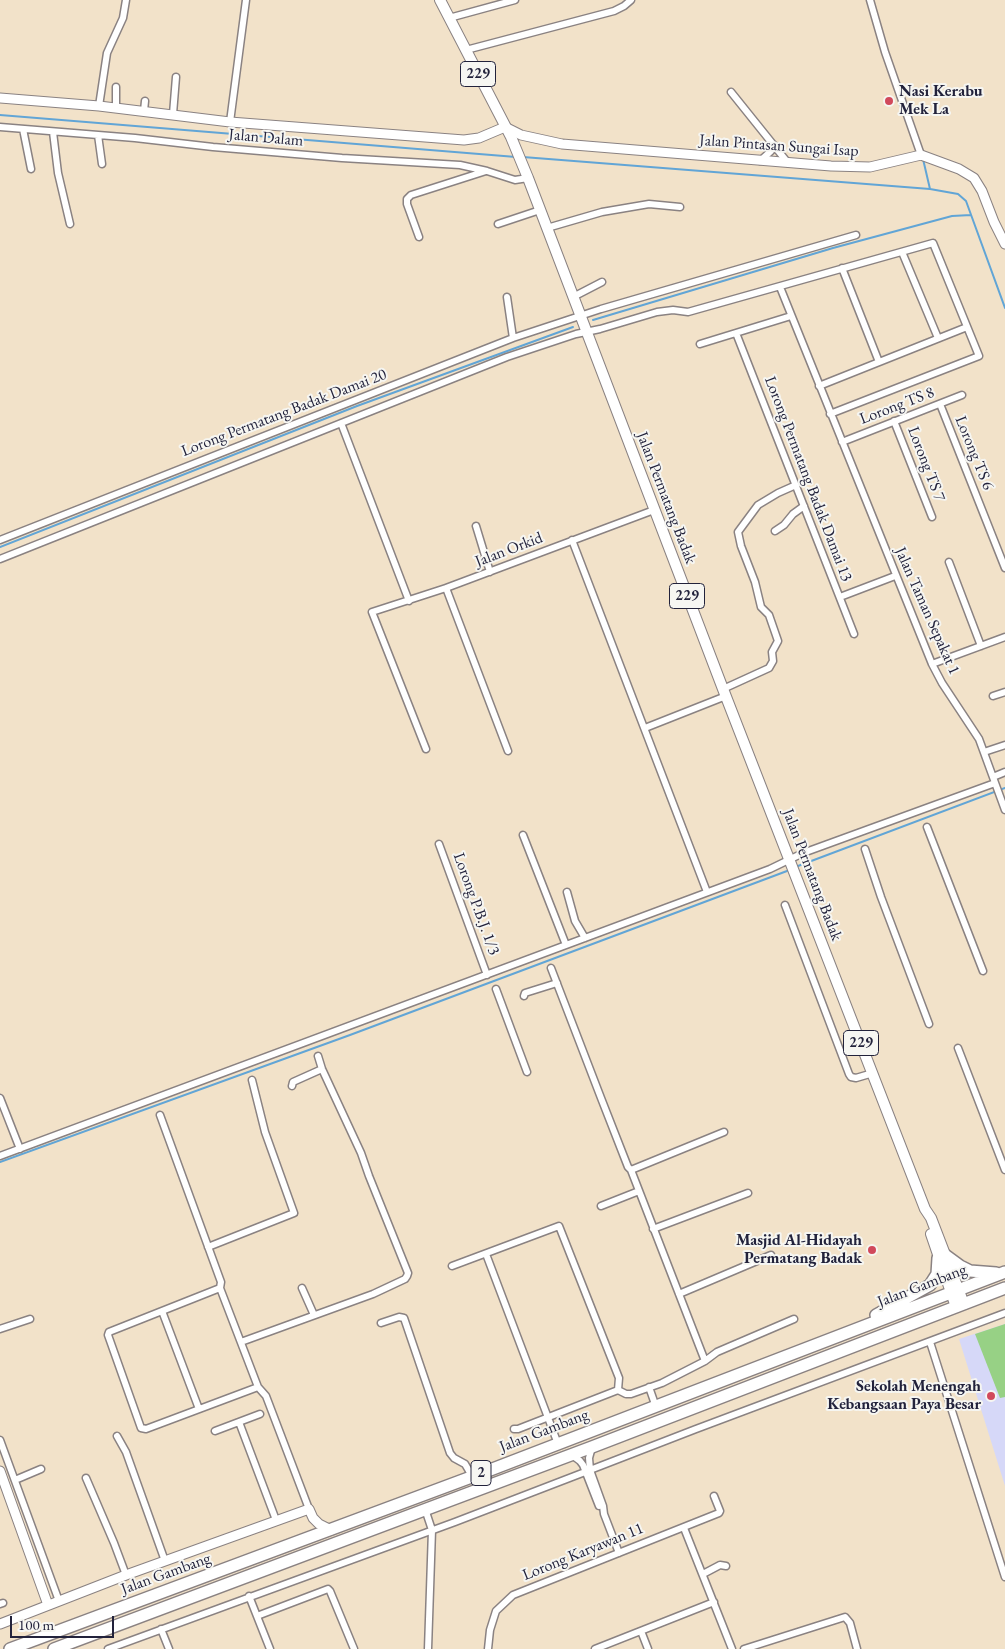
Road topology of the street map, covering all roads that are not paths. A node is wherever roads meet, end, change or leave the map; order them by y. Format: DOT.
graph roads {
  1 [pos="126,0"];
  2 [pos="246,0"];
  3 [pos="440,0"];
  4 [pos="515,0"];
  5 [pos="631,0"];
  6 [pos="870,0"];
  7 [pos="449,18"];
  8 [pos="466,50"];
  9 [pos="176,77"];
  10 [pos="116,87"];
  11 [pos="731,92"];
  12 [pos="0,98"];
  13 [pos="99,106"];
  14 [pos="116,108"];
  15 [pos="173,114"];
  16 [pos="230,122"];
  17 [pos="0,127"];
  18 [pos="505,127"];
  19 [pos="23,129"];
  20 [pos="53,132"];
  21 [pos="98,135"];
  22 [pos="774,145"];
  23 [pos="921,155"];
  24 [pos="760,161"];
  25 [pos="102,164"];
  26 [pos="789,164"];
  27 [pos="31,169"];
  28 [pos="487,171"];
  29 [pos="526,175"];
  30 [pos="680,207"];
  31 [pos="540,210"];
  32 [pos="70,224"];
  33 [pos="498,224"];
  34 [pos="548,228"];
  35 [pos="856,235"];
  36 [pos="419,237"];
  37 [pos="1005,244"];
  38 [pos="902,252"];
  39 [pos="842,268"];
  40 [pos="602,282"];
  41 [pos="780,287"];
  42 [pos="507,297"];
  43 [pos="573,297"];
  44 [pos="580,315"];
  45 [pos="791,316"];
  46 [pos="967,327"];
  47 [pos="586,331"];
  48 [pos="736,333"];
  49 [pos="513,338"];
  50 [pos="938,338"];
  51 [pos="700,344"];
  52 [pos="879,362"];
  53 [pos="819,386"];
  54 [pos="962,395"];
  55 [pos="940,404"];
  56 [pos="830,414"];
  57 [pos="894,421"];
  58 [pos="341,423"];
  59 [pos="842,442"];
  60 [pos="796,485"];
  61 [pos="804,506"];
  62 [pos="654,510"];
  63 [pos="932,517"];
  64 [pos="476,526"];
  65 [pos="774,531"];
  66 [pos="0,540"];
  67 [pos="572,540"];
  68 [pos="0,559"];
  69 [pos="949,562"];
  70 [pos="1005,568"];
  71 [pos="490,572"];
  72 [pos="896,576"];
  73 [pos="446,588"];
  74 [pos="840,597"];
  75 [pos="409,601"];
  76 [pos="854,634"];
  77 [pos="1005,638"];
  78 [pos="981,646"];
  79 [pos="932,664"];
  80 [pos="724,692"];
  81 [pos="1005,692"];
  82 [pos="994,696"];
  83 [pos="645,728"];
  84 [pos="1005,745"];
  85 [pos="426,749"];
  86 [pos="508,751"];
  87 [pos="984,752"];
  88 [pos="1005,772"];
  89 [pos="995,782"];
  90 [pos="1005,810"];
  91 [pos="928,827"];
  92 [pos="523,835"];
  93 [pos="439,844"];
  94 [pos="865,849"];
  95 [pos="790,860"];
  96 [pos="566,892"];
  97 [pos="707,892"];
  98 [pos="785,905"];
  99 [pos="585,938"];
  100 [pos="566,945"];
  101 [pos="551,968"];
  102 [pos="983,971"];
  103 [pos="487,975"];
  104 [pos="557,983"];
  105 [pos="496,989"];
  106 [pos="524,996"];
  107 [pos="929,1024"];
  108 [pos="958,1048"];
  109 [pos="318,1056"];
  110 [pos="322,1069"];
  111 [pos="527,1072"];
  112 [pos="872,1072"];
  113 [pos="252,1080"];
  114 [pos="292,1086"];
  115 [pos="0,1098"];
  116 [pos="160,1115"];
  117 [pos="724,1132"];
  118 [pos="20,1149"];
  119 [pos="0,1156"];
  120 [pos="631,1170"];
  121 [pos="1005,1170"];
  122 [pos="639,1191"];
  123 [pos="748,1193"];
  124 [pos="601,1206"];
  125 [pos="653,1229"];
  126 [pos="208,1247"];
  127 [pos="486,1254"];
  128 [pos="771,1255"];
  129 [pos="942,1256"];
  130 [pos="452,1266"];
  131 [pos="1003,1272"];
  132 [pos="220,1288"];
  133 [pos="302,1288"];
  134 [pos="1005,1288"];
  135 [pos="954,1291"];
  136 [pos="679,1294"];
  137 [pos="960,1305"];
  138 [pos="162,1310"];
  139 [pos="1005,1313"];
  140 [pos="314,1316"];
  141 [pos="30,1319"];
  142 [pos="794,1319"];
  143 [pos="381,1323"];
  144 [pos="0,1329"];
  145 [pos="830,1339"];
  146 [pos="241,1342"];
  147 [pos="930,1342"];
  148 [pos="705,1360"];
  149 [pos="258,1387"];
  150 [pos="649,1387"];
  151 [pos="618,1390"];
  152 [pos="656,1406"];
  153 [pos="199,1409"];
  154 [pos="260,1414"];
  155 [pos="547,1416"];
  156 [pos="239,1422"];
  157 [pos="514,1429"];
  158 [pos="215,1431"];
  159 [pos="117,1436"];
  160 [pos="0,1440"];
  161 [pos="558,1444"];
  162 [pos="592,1447"];
  163 [pos="571,1454"];
  164 [pos="41,1469"];
  165 [pos="0,1471"];
  166 [pos="588,1471"];
  167 [pos="472,1476"];
  168 [pos="86,1478"];
  169 [pos="15,1480"];
  170 [pos="714,1496"];
  171 [pos="309,1509"];
  172 [pos="425,1509"];
  173 [pos="313,1518"];
  174 [pos="276,1520"];
  175 [pos="684,1528"];
  176 [pos="331,1530"];
  177 [pos="432,1530"];
  178 [pos="307,1539"];
  179 [pos="620,1553"];
  180 [pos="165,1561"];
  181 [pos="726,1566"];
  182 [pos="702,1574"];
  183 [pos="126,1575"];
  184 [pos="1005,1577"];
  185 [pos="250,1596"];
  186 [pos="59,1601"];
  187 [pos="714,1602"];
  188 [pos="48,1605"];
  189 [pos="257,1616"];
  190 [pos="0,1624"];
  191 [pos="162,1629"];
  192 [pos="641,1631"];
  193 [pos="10,1649"];
  194 [pos="54,1649"];
  195 [pos="108,1649"];
  196 [pos="169,1649"];
  197 [pos="270,1649"];
  198 [pos="354,1649"];
  199 [pos="428,1649"];
  200 [pos="488,1649"];
  201 [pos="595,1649"];
  202 [pos="648,1649"];
  203 [pos="732,1649"];
  204 [pos="744,1649"];
  205 [pos="857,1649"];
  1 -- 13 [label="street"];
  2 -- 16 [label="street"];
  3 -- 7 [label="main road, Jalan Permatang Badak / 229"];
  4 -- 7 [label="street"];
  5 -- 8 [label="street"];
  6 -- 23 [label="street"];
  7 -- 8 [label="main road, Jalan Permatang Badak / 229"];
  8 -- 18 [label="main road, Jalan Permatang Badak / 229"];
  9 -- 15 [label="street"];
  10 -- 14 [label="street"];
  11 -- 22 [label="street"];
  12 -- 13 [label="street"];
  13 -- 14 [label="street"];
  14 -- 15 [label="street"];
  15 -- 16 [label="street"];
  16 -- 18 [label="street"];
  17 -- 19 [label="street, Jalan Dalam"];
  18 -- 24 [label="street, Jalan Pintasan Sungai Isap"];
  18 -- 29 [label="main road, Jalan Permatang Badak / 229"];
  19 -- 20 [label="street, Jalan Dalam"];
  19 -- 27 [label="street"];
  20 -- 21 [label="street, Jalan Dalam"];
  20 -- 32 [label="street"];
  21 -- 25 [label="street"];
  21 -- 28 [label="street, Jalan Dalam"];
  22 -- 24 [label="street"];
  22 -- 26 [label="street"];
  23 -- 26 [label="street, Jalan Pintasan Sungai Isap"];
  23 -- 37 [label="street"];
  24 -- 26 [label="street, Jalan Pintasan Sungai Isap"];
  28 -- 29 [label="street, Jalan Dalam"];
  28 -- 36 [label="street"];
  29 -- 31 [label="main road, Jalan Permatang Badak / 229"];
  30 -- 34 [label="street"];
  31 -- 33 [label="street"];
  31 -- 34 [label="main road, Jalan Permatang Badak / 229"];
  34 -- 43 [label="main road, Jalan Permatang Badak / 229"];
  35 -- 44 [label="street, Lorong Permatang Badak Damai 20"];
  38 -- 39 [label="street"];
  38 -- 46 [label="street"];
  38 -- 50 [label="street"];
  39 -- 41 [label="street"];
  39 -- 52 [label="street"];
  40 -- 43 [label="street"];
  41 -- 45 [label="street"];
  41 -- 47 [label="street"];
  42 -- 49 [label="street"];
  43 -- 44 [label="main road, Jalan Permatang Badak / 229"];
  44 -- 47 [label="main road, Jalan Permatang Badak / 229"];
  44 -- 49 [label="street, Lorong Permatang Badak Damai 20"];
  45 -- 48 [label="street"];
  45 -- 53 [label="street"];
  46 -- 50 [label="street"];
  46 -- 56 [label="street"];
  47 -- 58 [label="street"];
  47 -- 62 [label="main road, Jalan Permatang Badak / 229"];
  48 -- 51 [label="street"];
  48 -- 60 [label="street, Lorong Permatang Badak Damai 13"];
  49 -- 66 [label="street, Lorong Permatang Badak Damai 20"];
  50 -- 52 [label="street"];
  52 -- 53 [label="street"];
  53 -- 56 [label="street"];
  54 -- 55 [label="street, Lorong TS 8"];
  55 -- 57 [label="street, Lorong TS 8"];
  55 -- 70 [label="street, Lorong TS 6"];
  56 -- 59 [label="street"];
  57 -- 59 [label="street, Lorong TS 8"];
  57 -- 63 [label="street, Lorong TS 7"];
  58 -- 68 [label="street"];
  58 -- 75 [label="street"];
  59 -- 72 [label="street, Jalan Taman Sepakat 1"];
  60 -- 61 [label="street, Lorong Permatang Badak Damai 13"];
  60 -- 80 [label="street"];
  61 -- 65 [label="street"];
  61 -- 74 [label="street, Lorong Permatang Badak Damai 13"];
  62 -- 67 [label="street, Jalan Orkid"];
  62 -- 80 [label="main road, Jalan Permatang Badak / 229"];
  64 -- 71 [label="street"];
  67 -- 71 [label="street, Jalan Orkid"];
  67 -- 83 [label="street"];
  69 -- 78 [label="street"];
  71 -- 73 [label="street, Jalan Orkid"];
  72 -- 74 [label="street"];
  72 -- 79 [label="street, Jalan Taman Sepakat 1"];
  73 -- 75 [label="street, Jalan Orkid"];
  73 -- 86 [label="street"];
  74 -- 76 [label="street, Lorong Permatang Badak Damai 13"];
  75 -- 85 [label="street, Jalan Orkid"];
  77 -- 78 [label="street"];
  78 -- 79 [label="street"];
  79 -- 87 [label="street, Jalan Taman Sepakat 1"];
  80 -- 83 [label="street"];
  80 -- 95 [label="main road, Jalan Permatang Badak / 229"];
  81 -- 82 [label="street"];
  83 -- 97 [label="street"];
  84 -- 87 [label="street"];
  87 -- 89 [label="street, Jalan Taman Sepakat 1"];
  88 -- 89 [label="street"];
  89 -- 90 [label="street, Jalan Taman Sepakat 1"];
  89 -- 95 [label="street"];
  91 -- 102 [label="street"];
  92 -- 100 [label="street"];
  93 -- 103 [label="street, Lorong P.B.J. 1/3"];
  94 -- 107 [label="street"];
  95 -- 97 [label="street"];
  95 -- 112 [label="main road, Jalan Permatang Badak / 229"];
  96 -- 99 [label="street"];
  97 -- 99 [label="street"];
  98 -- 112 [label="street"];
  99 -- 100 [label="street"];
  100 -- 103 [label="street"];
  101 -- 104 [label="street"];
  103 -- 118 [label="street"];
  104 -- 106 [label="street"];
  104 -- 120 [label="street"];
  105 -- 111 [label="street"];
  108 -- 121 [label="street"];
  109 -- 110 [label="street"];
  110 -- 114 [label="street"];
  110 -- 140 [label="street"];
  112 -- 129 [label="main road, Jalan Permatang Badak / 229"];
  113 -- 126 [label="street"];
  115 -- 118 [label="street"];
  116 -- 126 [label="street"];
  117 -- 120 [label="street"];
  118 -- 119 [label="street"];
  120 -- 122 [label="street"];
  122 -- 124 [label="street"];
  122 -- 125 [label="street"];
  123 -- 125 [label="street"];
  125 -- 136 [label="street"];
  126 -- 132 [label="street"];
  127 -- 130 [label="street"];
  127 -- 151 [label="street"];
  127 -- 155 [label="street"];
  128 -- 136 [label="street"];
  129 -- 131 [label="highway"];
  129 -- 135 [label="main road, Jalan Permatang Badak / 229"];
  129 -- 145 [label="highway"];
  131 -- 135 [label="highway, Jalan Gambang / 2"];
  132 -- 138 [label="street"];
  132 -- 146 [label="street"];
  133 -- 140 [label="street"];
  134 -- 137 [label="highway, Jalan Gambang / 2"];
  135 -- 137 [label="main road, Jalan Permatang Badak / 229"];
  135 -- 145 [label="highway, Jalan Gambang / 2"];
  136 -- 148 [label="street"];
  137 -- 162 [label="highway, Jalan Gambang / 2"];
  138 -- 153 [label="street"];
  138 -- 153 [label="street"];
  139 -- 147 [label="street"];
  140 -- 146 [label="street"];
  141 -- 144 [label="street"];
  142 -- 148 [label="street"];
  143 -- 167 [label="street"];
  145 -- 152 [label="highway, Jalan Gambang / 2"];
  146 -- 149 [label="street"];
  147 -- 166 [label="street"];
  147 -- 184 [label="street"];
  148 -- 150 [label="street"];
  149 -- 153 [label="street"];
  149 -- 171 [label="street"];
  150 -- 151 [label="street"];
  150 -- 152 [label="street"];
  151 -- 155 [label="street"];
  152 -- 161 [label="highway, Jalan Gambang / 2"];
  154 -- 156 [label="street"];
  155 -- 157 [label="street"];
  155 -- 161 [label="street"];
  156 -- 158 [label="street"];
  156 -- 174 [label="street"];
  159 -- 180 [label="street"];
  160 -- 169 [label="street"];
  161 -- 167 [label="highway, Jalan Gambang / 2"];
  162 -- 163 [label="highway, Jalan Gambang / 2"];
  162 -- 166 [label="street"];
  163 -- 166 [label="street"];
  163 -- 172 [label="highway, Jalan Gambang / 2"];
  164 -- 169 [label="street"];
  165 -- 188 [label="street"];
  166 -- 177 [label="street"];
  166 -- 179 [label="street"];
  167 -- 176 [label="highway, Jalan Gambang / 2"];
  168 -- 183 [label="street"];
  169 -- 186 [label="street"];
  170 -- 175 [label="street, Lorong Karyawan 11"];
  171 -- 173 [label="street"];
  171 -- 174 [label="street"];
  172 -- 177 [label="street"];
  172 -- 194 [label="highway, Jalan Gambang / 2"];
  173 -- 176 [label="street"];
  173 -- 178 [label="street"];
  174 -- 180 [label="street"];
  175 -- 179 [label="street, Lorong Karyawan 11"];
  175 -- 182 [label="street"];
  176 -- 178 [label="highway, Jalan Gambang / 2"];
  177 -- 185 [label="street"];
  177 -- 199 [label="street"];
  178 -- 193 [label="highway, Jalan Gambang / 2"];
  179 -- 200 [label="street, Lorong Karyawan 11"];
  180 -- 183 [label="street"];
  181 -- 182 [label="street"];
  182 -- 187 [label="street"];
  183 -- 186 [label="street"];
  185 -- 189 [label="street"];
  185 -- 191 [label="street"];
  186 -- 188 [label="street"];
  187 -- 192 [label="street"];
  187 -- 203 [label="street"];
  188 -- 190 [label="street"];
  189 -- 197 [label="street"];
  189 -- 198 [label="street"];
  191 -- 195 [label="street"];
  191 -- 196 [label="street"];
  192 -- 201 [label="street"];
  192 -- 202 [label="street"];
  204 -- 205 [label="street"];
}
